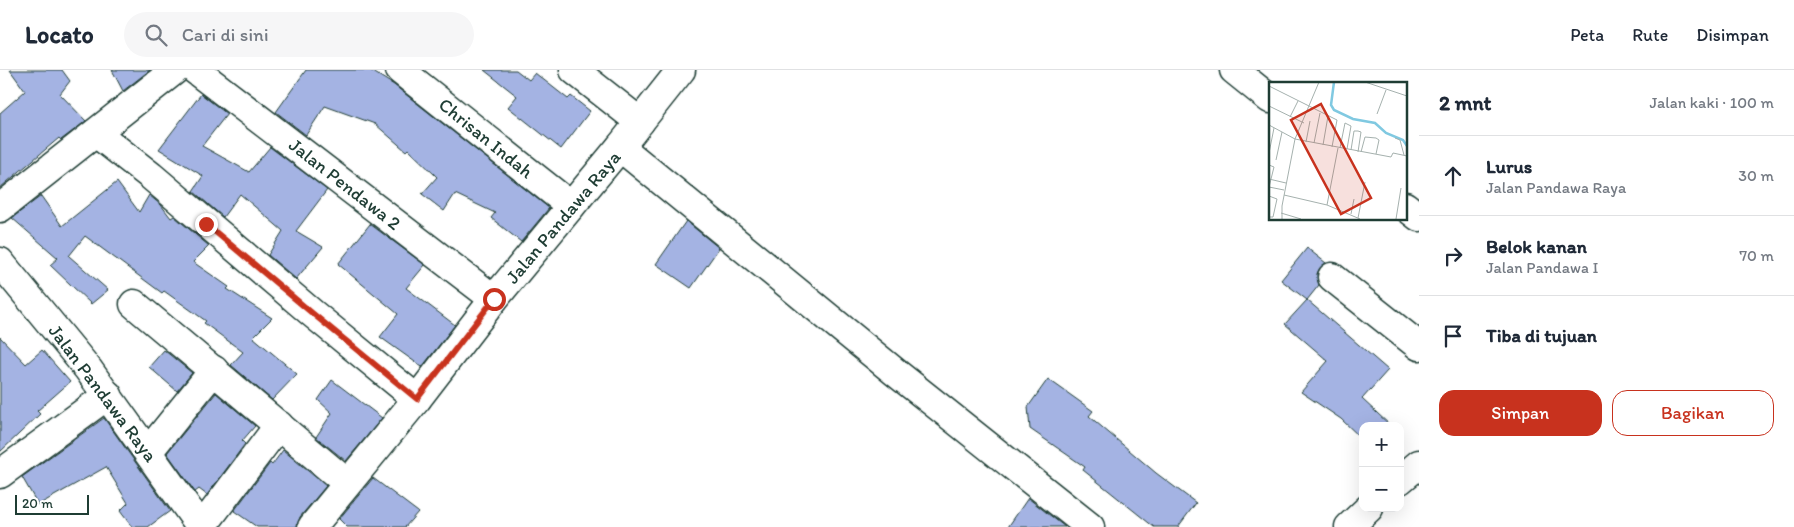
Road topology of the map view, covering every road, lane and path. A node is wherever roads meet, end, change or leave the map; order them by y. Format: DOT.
graph roads {
  1 [pos="176,70"];
  2 [pos="195,70"];
  3 [pos="400,70"];
  4 [pos="574,70"];
  5 [pos="682,70"];
  6 [pos="1234,70"];
  7 [pos="1269,98"];
  8 [pos="640,122"];
  9 [pos="96,133"];
  10 [pos="620,147"];
  11 [pos="571,206"];
  12 [pos="1406,207"];
  13 [pos="0,208"];
  14 [pos="1419,217"];
  15 [pos="0,262"];
  16 [pos="1332,277"];
  17 [pos="494,299"];
  18 [pos="134,304"];
  19 [pos="1419,346"];
  20 [pos="214,370"];
  21 [pos="108,395"];
  22 [pos="417,399"];
  23 [pos="279,425"];
  24 [pos="148,452"];
  25 [pos="0,474"];
  26 [pos="347,483"];
  27 [pos="1366,512"];
  28 [pos="201,527"];
  29 [pos="312,527"];
  30 [pos="1090,527"];
  31 [pos="1349,527"];
  1 -- 9 [label="street"];
  2 -- 17 [label="street, Jalan Pendawa 2"];
  3 -- 11 [label="street, Chrisan Indah"];
  4 -- 8 [label="street"];
  5 -- 8 [label="street, Jalan Pandawa Raya"];
  6 -- 7 [label="street"];
  8 -- 10 [label="street, Jalan Pandawa Raya"];
  9 -- 13 [label="street"];
  9 -- 22 [label="street"];
  10 -- 11 [label="street, Jalan Pandawa Raya"];
  10 -- 30 [label="street"];
  11 -- 17 [label="street, Jalan Pandawa Raya"];
  12 -- 14 [label="street"];
  15 -- 21 [label="street, Jalan Pandawa Raya"];
  16 -- 19 [label="street"];
  17 -- 22 [label="street, Jalan Pandawa Raya"];
  18 -- 20 [label="street"];
  20 -- 23 [label="street"];
  20 -- 24 [label="street"];
  21 -- 24 [label="street, Jalan Pandawa Raya"];
  21 -- 25 [label="street"];
  22 -- 26 [label="street, Jalan Pandawa Raya"];
  23 -- 26 [label="street"];
  23 -- 28 [label="street"];
  24 -- 28 [label="street, Jalan Pandawa Raya"];
  26 -- 29 [label="street, Jalan Pandawa Raya"];
  27 -- 31 [label="street"];
}
